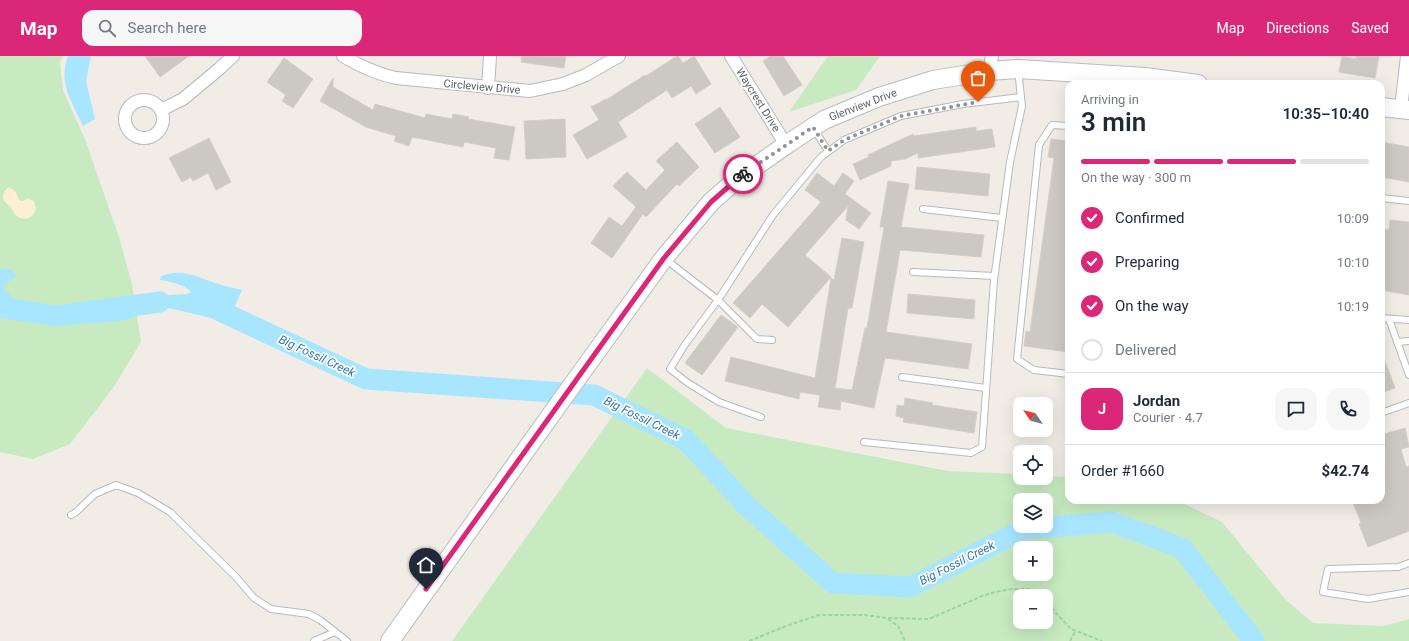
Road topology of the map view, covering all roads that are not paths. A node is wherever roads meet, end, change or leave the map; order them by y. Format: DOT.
graph roads {
  1 [pos="233,56"];
  2 [pos="343,56"];
  3 [pos="490,56"];
  4 [pos="619,56"];
  5 [pos="731,56"];
  6 [pos="1407,56"];
  7 [pos="990,64"];
  8 [pos="1018,69"];
  9 [pos="1145,80"];
  10 [pos="488,88"];
  11 [pos="1021,97"];
  12 [pos="1385,106"];
  13 [pos="1405,109"];
  14 [pos="161,110"];
  15 [pos="1065,126"];
  16 [pos="813,127"];
  17 [pos="786,145"];
  18 [pos="828,151"];
  19 [pos="1385,198"];
  20 [pos="1409,201"];
  21 [pos="923,209"];
  22 [pos="1002,218"];
  23 [pos="664,258"];
  24 [pos="913,272"];
  25 [pos="994,276"];
  26 [pos="718,300"];
  27 [pos="1385,318"];
  28 [pos="1390,319"];
  29 [pos="1409,320"];
  30 [pos="772,340"];
  31 [pos="1409,341"];
  32 [pos="1398,342"];
  33 [pos="1065,374"];
  34 [pos="1409,376"];
  35 [pos="902,377"];
  36 [pos="986,388"];
  37 [pos="1409,403"];
  38 [pos="1385,412"];
  39 [pos="761,417"];
  40 [pos="864,442"];
  41 [pos="71,515"];
  42 [pos="1409,563"];
  43 [pos="1409,592"];
  44 [pos="335,632"];
  45 [pos="314,641"];
  46 [pos="347,641"];
  47 [pos="390,641"];
  1 -- 14 [label="street"];
  2 -- 10 [label="street, Circleview Drive"];
  3 -- 10 [label="street"];
  4 -- 10 [label="street, Circleview Drive"];
  5 -- 17 [label="street, Waycrest Drive"];
  6 -- 13 [label="street"];
  7 -- 8 [label="main road, Glenview Drive"];
  7 -- 16 [label="main road, Glenview Drive"];
  8 -- 9 [label="main road, Glenview Drive"];
  8 -- 11 [label="lane"];
  11 -- 18 [label="lane"];
  11 -- 22 [label="lane"];
  12 -- 13 [label="main road"];
  15 -- 33 [label="lane"];
  16 -- 17 [label="main road, Glenview Drive"];
  16 -- 18 [label="lane"];
  17 -- 23 [label="main road, Glenview Drive"];
  18 -- 26 [label="lane"];
  19 -- 20 [label="lane"];
  21 -- 22 [label="lane"];
  22 -- 25 [label="lane"];
  23 -- 26 [label="lane"];
  23 -- 47 [label="main road, Glenview Drive"];
  24 -- 25 [label="lane"];
  25 -- 36 [label="lane"];
  26 -- 30 [label="lane"];
  26 -- 39 [label="lane"];
  27 -- 28 [label="lane"];
  28 -- 29 [label="lane"];
  28 -- 32 [label="lane"];
  31 -- 32 [label="lane"];
  32 -- 34 [label="lane"];
  35 -- 36 [label="lane"];
  36 -- 40 [label="lane"];
  37 -- 38 [label="lane"];
  41 -- 44 [label="lane"];
  42 -- 43 [label="lane"];
  44 -- 45 [label="lane"];
  44 -- 46 [label="lane"];
}
